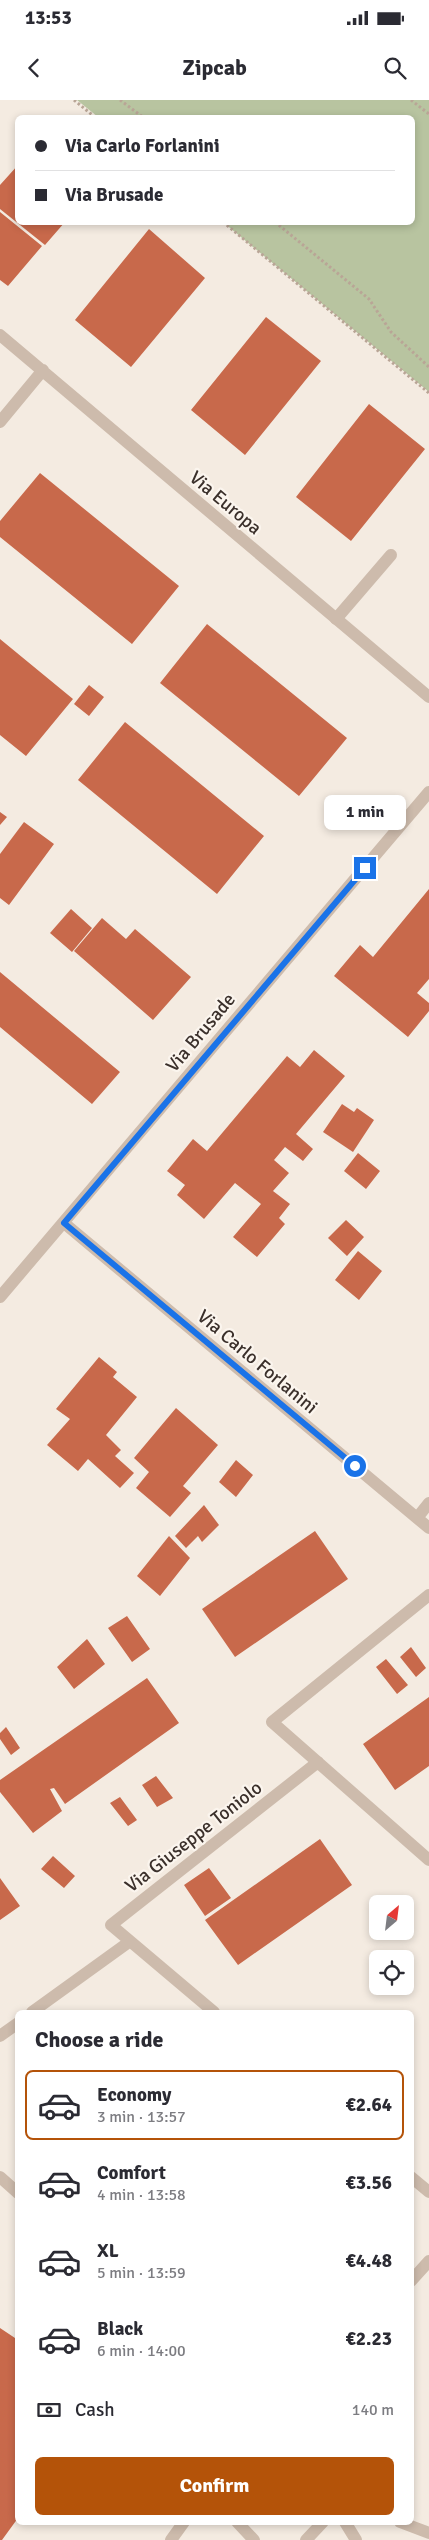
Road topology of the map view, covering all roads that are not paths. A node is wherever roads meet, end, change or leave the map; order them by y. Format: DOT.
graph roads {
  1 [pos="0,335"];
  2 [pos="43,370"];
  3 [pos="0,422"];
  4 [pos="390,555"];
  5 [pos="336,619"];
  6 [pos="429,697"];
  7 [pos="429,792"];
  8 [pos="64,1223"];
  9 [pos="0,1297"];
  10 [pos="429,1503"];
  11 [pos="417,1518"];
  12 [pos="429,1528"];
  13 [pos="429,1595"];
  14 [pos="318,1762"];
  15 [pos="429,1860"];
  16 [pos="129,1942"];
  17 [pos="35,2010"];
  18 [pos="212,2010"];
  19 [pos="15,2025"];
  20 [pos="0,2036"];
  21 [pos="0,2177"];
  22 [pos="414,2180"];
  23 [pos="15,2190"];
  24 [pos="429,2192"];
  25 [pos="429,2261"];
  26 [pos="414,2278"];
  27 [pos="182,2525"];
  28 [pos="240,2525"];
  29 [pos="320,2525"];
  30 [pos="347,2525"];
  31 [pos="409,2525"];
  32 [pos="429,2532"];
  33 [pos="171,2540"];
  34 [pos="254,2540"];
  35 [pos="306,2540"];
  36 [pos="356,2540"];
  1 -- 2 [label="street, Via Europa"];
  2 -- 3 [label="street"];
  2 -- 5 [label="street, Via Europa"];
  4 -- 5 [label="street"];
  5 -- 6 [label="street, Via Europa"];
  7 -- 8 [label="street, Via Brusade"];
  8 -- 9 [label="street, Via Brusade"];
  8 -- 11 [label="street, Via Carlo Forlanini"];
  10 -- 11 [label="street"];
  11 -- 12 [label="street, Via Carlo Forlanini"];
  13 -- 14 [label="street"];
  14 -- 15 [label="street"];
  14 -- 16 [label="street, Via Giuseppe Toniolo"];
  16 -- 17 [label="street"];
  16 -- 18 [label="street, Via Giuseppe Toniolo"];
  19 -- 20 [label="street"];
  21 -- 23 [label="street"];
  22 -- 24 [label="street"];
  25 -- 26 [label="street"];
  27 -- 33 [label="street"];
  28 -- 34 [label="street"];
  29 -- 35 [label="street"];
  30 -- 36 [label="street"];
  31 -- 32 [label="street"];
}
